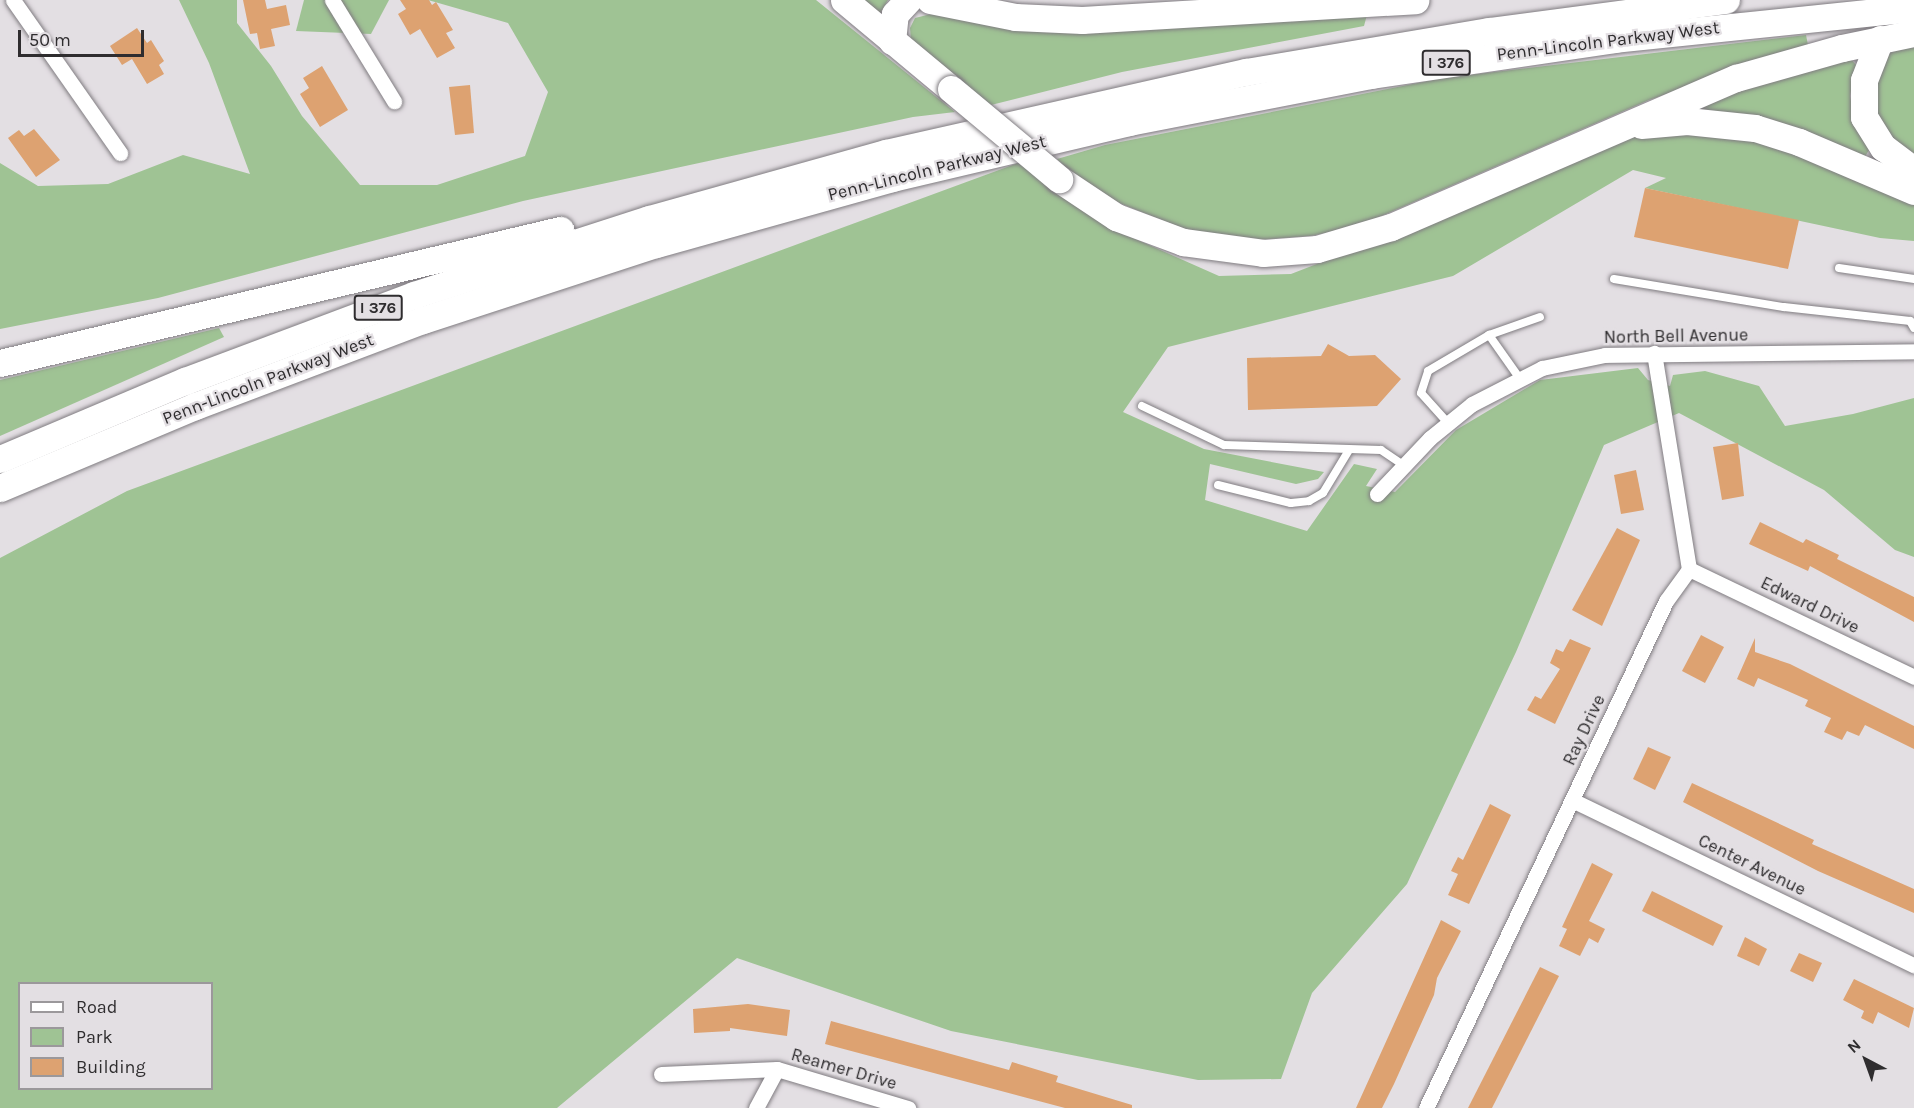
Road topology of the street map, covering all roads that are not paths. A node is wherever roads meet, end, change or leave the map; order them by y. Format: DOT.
graph roads {
  1 [pos="14,0"];
  2 [pos="332,0"];
  3 [pos="844,0"];
  4 [pos="908,0"];
  5 [pos="930,0"];
  6 [pos="1415,0"];
  7 [pos="1726,0"];
  8 [pos="1914,8"];
  9 [pos="1914,33"];
  10 [pos="1880,39"];
  11 [pos="892,40"];
  12 [pos="394,101"];
  13 [pos="1619,127"];
  14 [pos="120,153"];
  15 [pos="1914,170"];
  16 [pos="767,185"];
  17 [pos="1914,191"];
  18 [pos="1839,268"];
  19 [pos="1614,279"];
  20 [pos="1914,279"];
  21 [pos="1540,317"];
  22 [pos="1914,328"];
  23 [pos="1489,335"];
  24 [pos="1914,351"];
  25 [pos="1654,353"];
  26 [pos="0,363"];
  27 [pos="1520,379"];
  28 [pos="1142,406"];
  29 [pos="1448,423"];
  30 [pos="1349,450"];
  31 [pos="83,452"];
  32 [pos="0,459"];
  33 [pos="1402,464"];
  34 [pos="1218,485"];
  35 [pos="0,488"];
  36 [pos="1377,494"];
  37 [pos="0,497"];
  38 [pos="1689,569"];
  39 [pos="1914,676"];
  40 [pos="1572,800"];
  41 [pos="1914,965"];
  42 [pos="777,1069"];
  43 [pos="661,1074"];
  44 [pos="756,1108"];
  45 [pos="908,1108"];
  46 [pos="1426,1108"];
  1 -- 14 [label="street"];
  2 -- 12 [label="street"];
  3 -- 11 [label="highway"];
  4 -- 11 [label="highway"];
  5 -- 6 [label="highway"];
  7 -- 16 [label="highway, Penn-Lincoln Parkway West / I 376"];
  8 -- 31 [label="highway, Penn-Lincoln Parkway West / I 376"];
  9 -- 10 [label="highway"];
  10 -- 13 [label="highway"];
  10 -- 15 [label="highway"];
  11 -- 13 [label="highway, bridge"];
  13 -- 17 [label="highway"];
  16 -- 26 [label="highway"];
  16 -- 32 [label="highway, Penn-Lincoln Parkway West / I 376"];
  18 -- 20 [label="lane"];
  19 -- 22 [label="lane"];
  21 -- 23 [label="lane"];
  23 -- 27 [label="lane"];
  23 -- 29 [label="lane"];
  24 -- 25 [label="street, North Bell Avenue"];
  25 -- 27 [label="street, North Bell Avenue"];
  25 -- 38 [label="street"];
  27 -- 29 [label="street, North Bell Avenue"];
  28 -- 30 [label="lane"];
  29 -- 33 [label="street, North Bell Avenue"];
  30 -- 33 [label="lane"];
  30 -- 34 [label="lane"];
  31 -- 35 [label="highway, Penn-Lincoln Parkway West / I 376"];
  31 -- 37 [label="highway"];
  33 -- 36 [label="street, North Bell Avenue"];
  38 -- 39 [label="street, Edward Drive"];
  38 -- 40 [label="street, Ray Drive"];
  40 -- 41 [label="street, Center Avenue"];
  40 -- 46 [label="street, Ray Drive"];
  42 -- 43 [label="street, Reamer Drive"];
  42 -- 44 [label="street"];
  42 -- 45 [label="street, Reamer Drive"];
}
